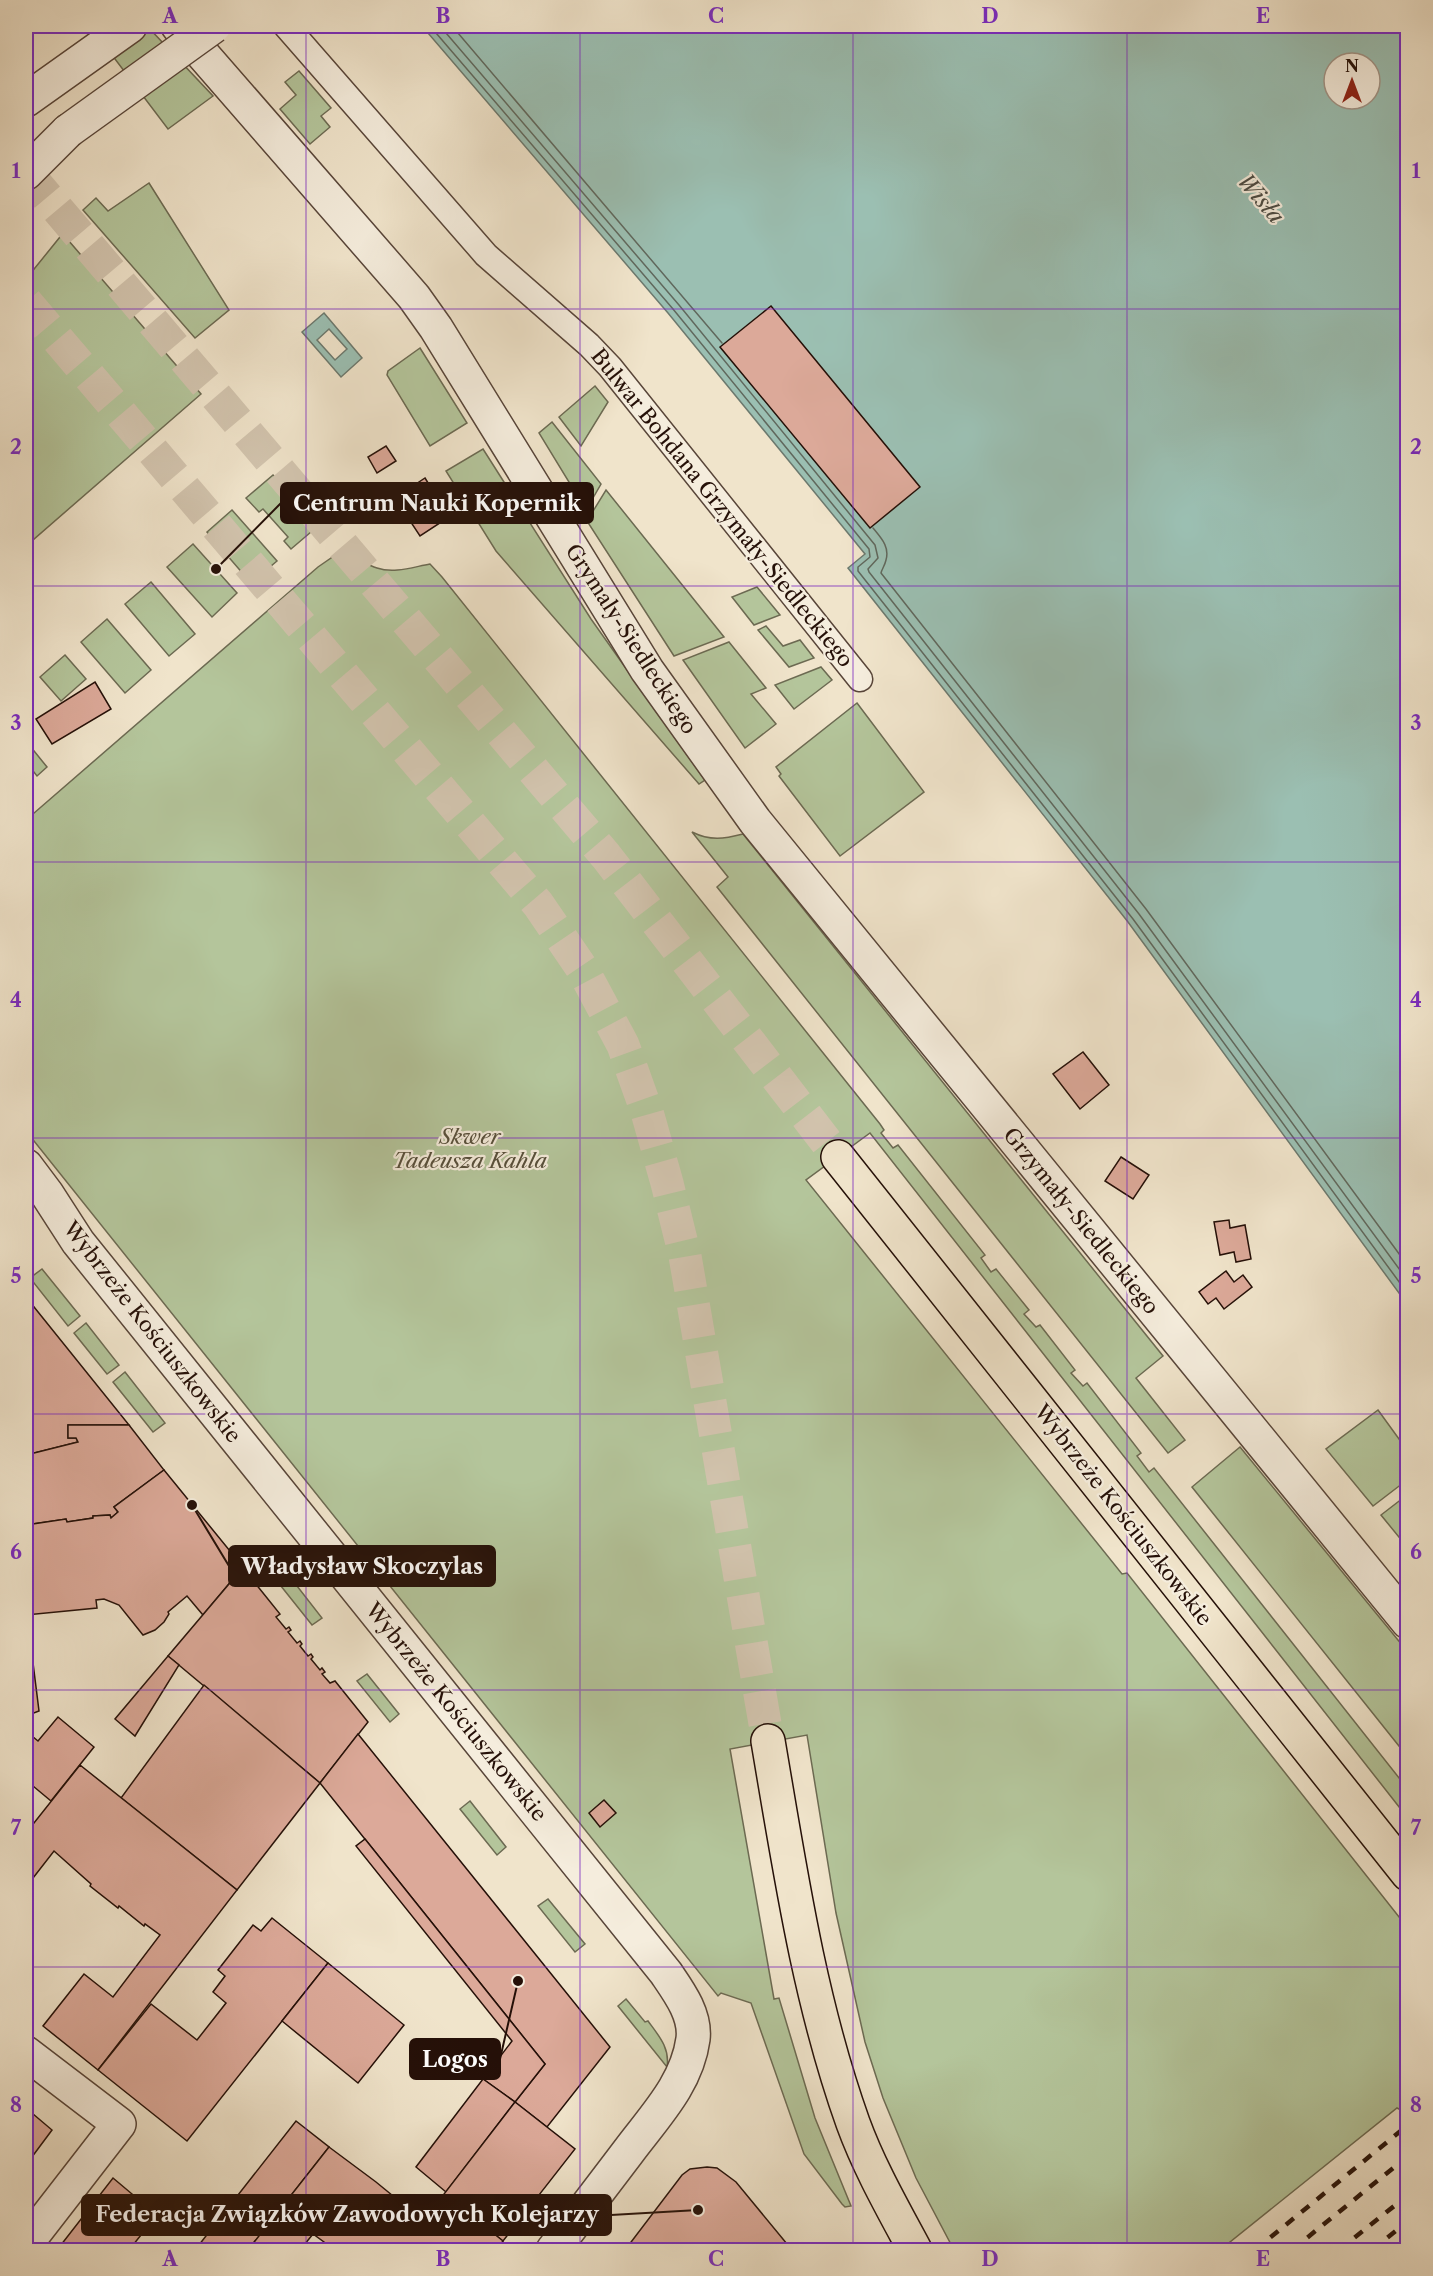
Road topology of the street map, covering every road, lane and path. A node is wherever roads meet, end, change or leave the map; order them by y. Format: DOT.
graph roads {
  1 [pos="130,26"];
  2 [pos="178,26"];
  3 [pos="214,26"];
  4 [pos="286,26"];
  5 [pos="31,96"];
  6 [pos="26,173"];
  7 [pos="860,678"];
  8 [pos="755,821"];
  9 [pos="838,1156"];
  10 [pos="26,1166"];
  11 [pos="1407,1622"];
  12 [pos="768,1742"];
  13 [pos="1407,1874"];
  14 [pos="26,2053"];
  15 [pos="26,2244"];
  16 [pos="553,2250"];
  17 [pos="915,2250"];
  1 -- 5 [label="street"];
  2 -- 8 [label="street, Grymaly-Siedleckiego"];
  3 -- 6 [label="street, bridge"];
  4 -- 7 [label="street, Bulwar Bohdana Grzymały-Siedleckiego"];
  8 -- 11 [label="street, Grzymały-Siedleckiego"];
  9 -- 13 [label="main road, Wybrzeże Kościuszkowskie"];
  10 -- 16 [label="street, Wybrzeże Kościuszkowskie"];
  12 -- 17 [label="main road"];
  14 -- 15 [label="street"];
}
